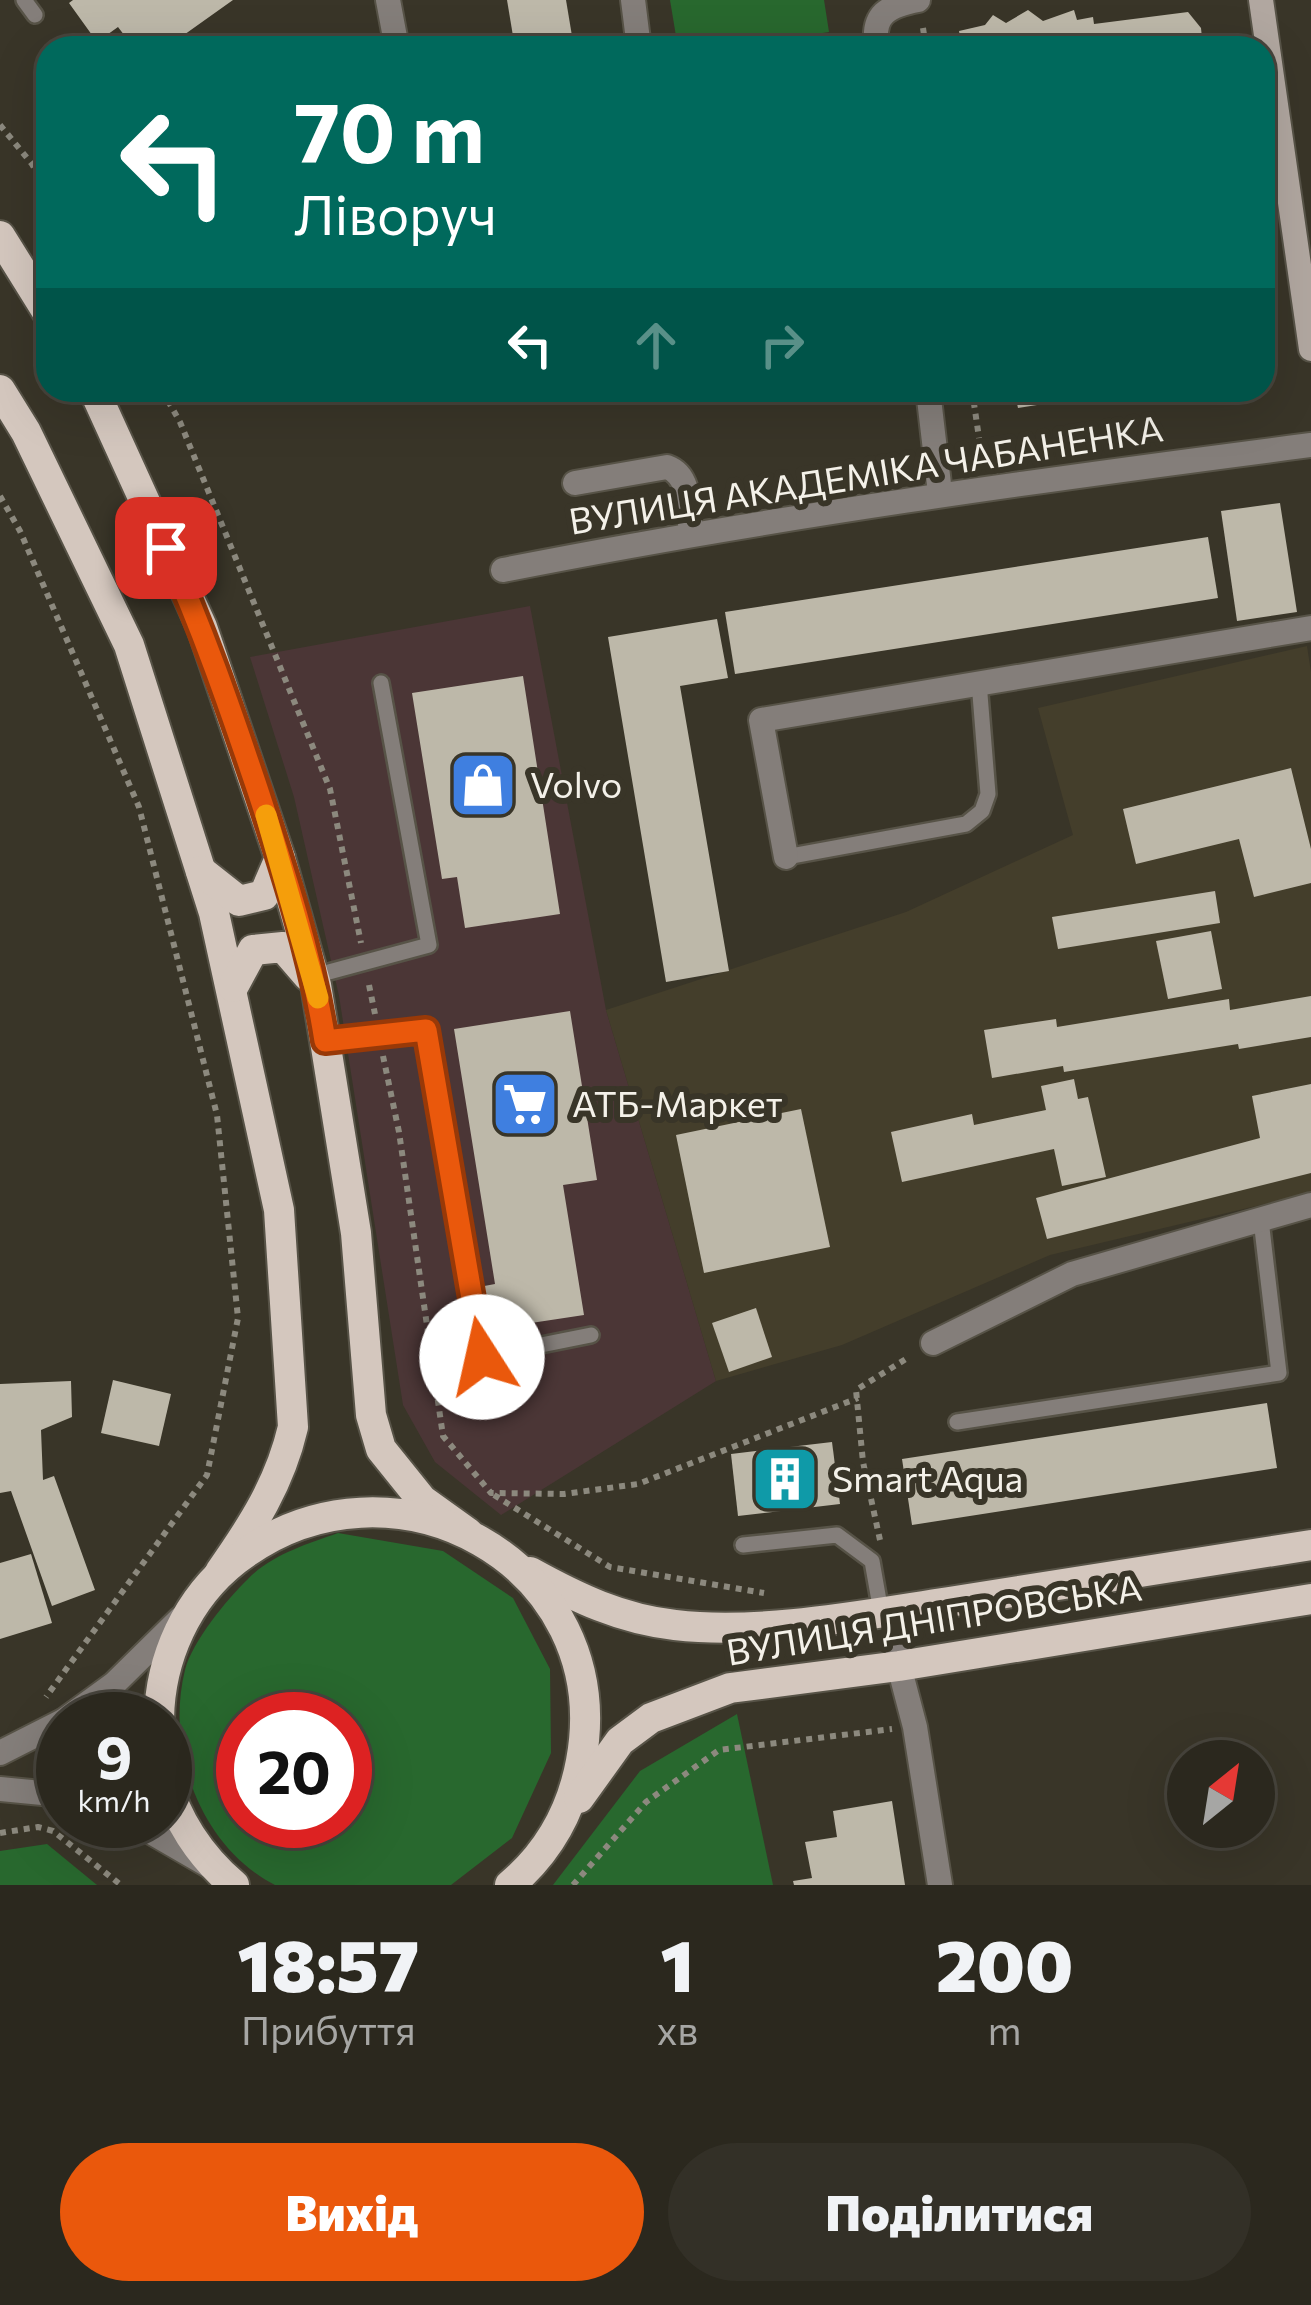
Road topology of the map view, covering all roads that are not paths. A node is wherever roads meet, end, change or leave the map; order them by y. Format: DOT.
graph roads {
  1 [pos="388,0"];
  2 [pos="633,0"];
  3 [pos="918,0"];
  4 [pos="1261,0"];
  5 [pos="395,36"];
  6 [pos="638,36"];
  7 [pos="874,36"];
  8 [pos="1266,36"];
  9 [pos="1275,98"];
  10 [pos="0,236"];
  11 [pos="36,294"];
  12 [pos="1311,349"];
  13 [pos="0,390"];
  14 [pos="99,402"];
  15 [pos="929,402"];
  16 [pos="1311,446"];
  17 [pos="575,483"];
  18 [pos="940,493"];
  19 [pos="691,533"];
  20 [pos="503,570"];
  21 [pos="1311,628"];
  22 [pos="979,682"];
  23 [pos="381,683"];
  24 [pos="786,857"];
  25 [pos="280,858"];
  26 [pos="201,871"];
  27 [pos="315,981"];
  28 [pos="233,987"];
  29 [pos="325,1041"];
  30 [pos="1311,1205"];
  31 [pos="1261,1220"];
  32 [pos="591,1335"];
  33 [pos="933,1343"];
  34 [pos="957,1422"];
  35 [pos="467,1533"];
  36 [pos="742,1545"];
  37 [pos="1311,1545"];
  38 [pos="509,1560"];
  39 [pos="220,1572"];
  40 [pos="1311,1599"];
  41 [pos="190,1609"];
  42 [pos="888,1611"];
  43 [pos="899,1666"];
  44 [pos="103,1692"];
  45 [pos="160,1692"];
  46 [pos="36,1734"];
  47 [pos="0,1753"];
  48 [pos="0,1789"];
  49 [pos="36,1793"];
  50 [pos="556,1833"];
  51 [pos="192,1838"];
  52 [pos="177,1848"];
  53 [pos="225,1877"];
  54 [pos="518,1880"];
  55 [pos="940,1885"];
  1 -- 5 [label="street"];
  2 -- 6 [label="street"];
  3 -- 7 [label="street"];
  4 -- 8 [label="street"];
  9 -- 12 [label="street"];
  10 -- 11 [label="main road"];
  13 -- 26 [label="main road"];
  14 -- 25 [label="main road"];
  15 -- 18 [label="street"];
  16 -- 18 [label="street, ВУЛИЦЯ АКАДЕМІКА ЧАБАНЕНКА"];
  17 -- 19 [label="street"];
  18 -- 19 [label="street, ВУЛИЦЯ АКАДЕМІКА ЧАБАНЕНКА"];
  19 -- 20 [label="street, ВУЛИЦЯ АКАДЕМІКА ЧАБАНЕНКА"];
  21 -- 22 [label="street"];
  22 -- 24 [label="lane"];
  22 -- 24 [label="street"];
  23 -- 27 [label="lane"];
  25 -- 26 [label="main road"];
  25 -- 27 [label="main road"];
  26 -- 28 [label="main road"];
  27 -- 28 [label="main road"];
  27 -- 29 [label="main road"];
  28 -- 39 [label="main road"];
  29 -- 32 [label="lane"];
  29 -- 35 [label="main road"];
  30 -- 31 [label="street"];
  31 -- 33 [label="street"];
  31 -- 34 [label="lane"];
  35 -- 38 [label="main road"];
  35 -- 39 [label="main road"];
  36 -- 42 [label="lane"];
  37 -- 42 [label="main road, ВУЛИЦЯ ДНІПРОВСЬКА"];
  38 -- 42 [label="main road, ВУЛИЦЯ ДНІПРОВСЬКА"];
  38 -- 50 [label="main road"];
  39 -- 41 [label="main road"];
  40 -- 43 [label="main road, ВУЛИЦЯ ДНІПРОВСЬКА"];
  41 -- 44 [label="street"];
  41 -- 45 [label="main road"];
  42 -- 43 [label="street"];
  43 -- 50 [label="main road, ВУЛИЦЯ ДНІПРОВСЬКА"];
  43 -- 55 [label="street"];
  46 -- 47 [label="street"];
  48 -- 49 [label="street"];
  50 -- 54 [label="main road"];
  51 -- 53 [label="main road"];
  52 -- 53 [label="street"];
}
